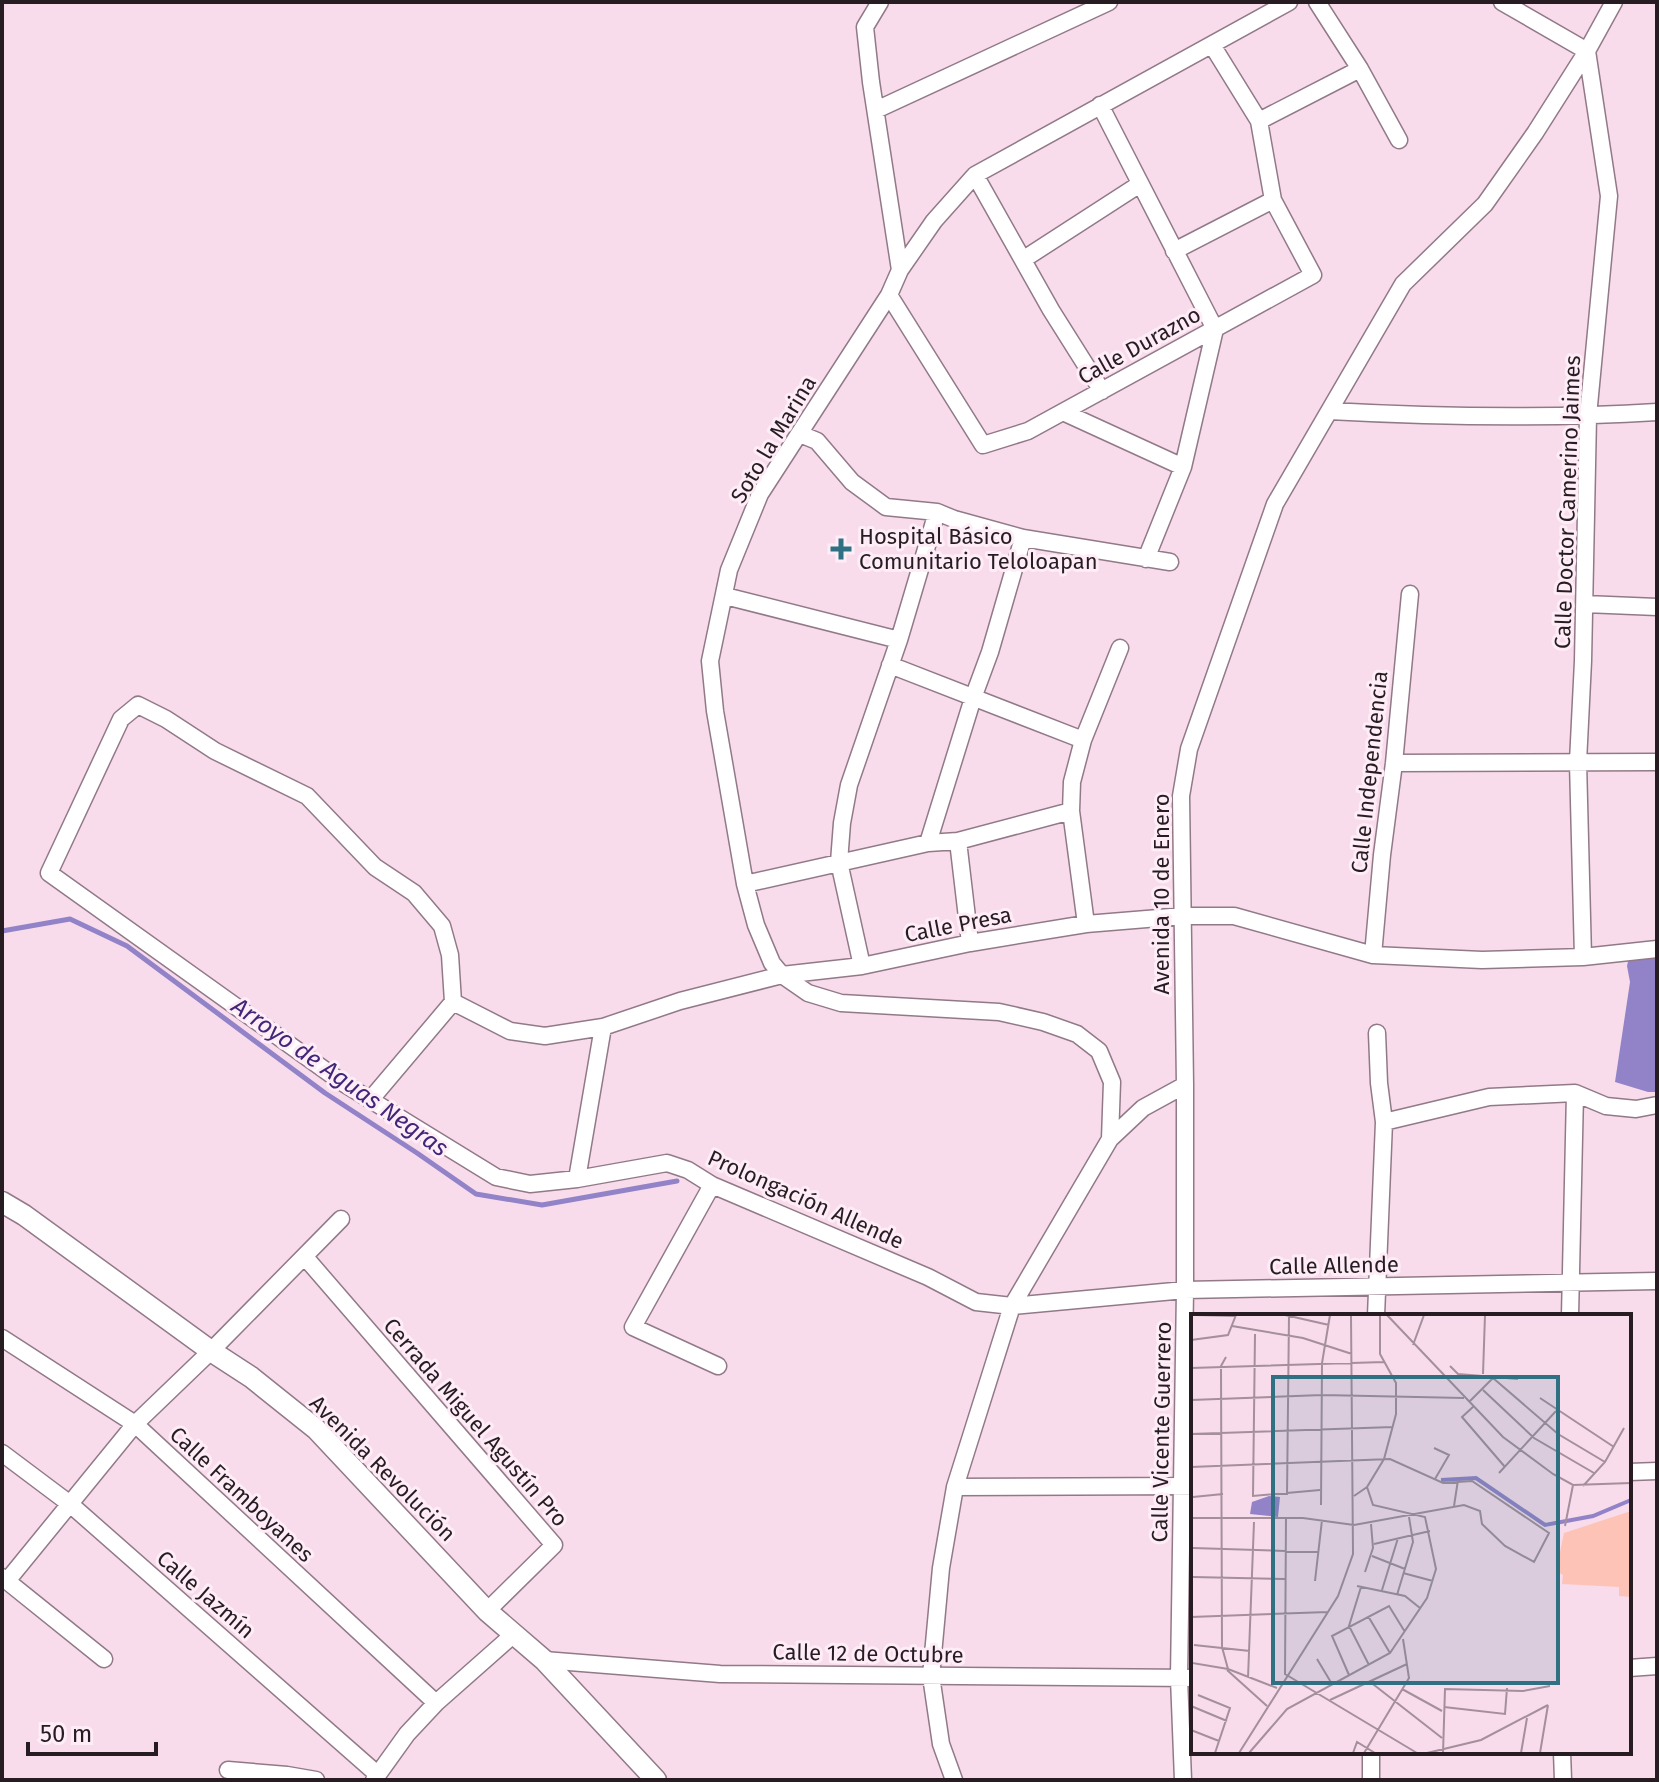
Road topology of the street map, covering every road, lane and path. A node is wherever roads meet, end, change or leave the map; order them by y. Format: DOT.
graph roads {
  1 [pos="880,2"];
  2 [pos="1289,2"];
  3 [pos="1317,2"];
  4 [pos="1502,2"];
  5 [pos="1614,2"];
  6 [pos="1098,4"];
  7 [pos="1212,45"];
  8 [pos="1587,51"];
  9 [pos="1360,69"];
  10 [pos="1100,105"];
  11 [pos="876,110"];
  12 [pos="1259,121"];
  13 [pos="1399,140"];
  14 [pos="975,175"];
  15 [pos="1140,184"];
  16 [pos="1273,200"];
  17 [pos="1174,251"];
  18 [pos="1024,259"];
  19 [pos="900,270"];
  20 [pos="889,295"];
  21 [pos="1215,329"];
  22 [pos="1102,391"];
  23 [pos="1329,411"];
  24 [pos="1063,412"];
  25 [pos="1657,412"];
  26 [pos="1588,416"];
  27 [pos="800,434"];
  28 [pos="1183,467"];
  29 [pos="937,512"];
  30 [pos="1023,538"];
  31 [pos="1146,559"];
  32 [pos="1170,562"];
  33 [pos="1410,594"];
  34 [pos="725,596"];
  35 [pos="1585,604"];
  36 [pos="1657,607"];
  37 [pos="899,640"];
  38 [pos="1120,648"];
  39 [pos="890,665"];
  40 [pos="973,698"];
  41 [pos="1083,740"];
  42 [pos="1578,762"];
  43 [pos="1657,762"];
  44 [pos="1394,763"];
  45 [pos="1071,811"];
  46 [pos="958,841"];
  47 [pos="928,843"];
  48 [pos="839,862"];
  49 [pos="745,884"];
  50 [pos="1183,916"];
  51 [pos="1086,924"];
  52 [pos="970,943"];
  53 [pos="1657,949"];
  54 [pos="1373,955"];
  55 [pos="1583,957"];
  56 [pos="862,966"];
  57 [pos="782,975"];
  58 [pos="453,1002"];
  59 [pos="603,1027"];
  60 [pos="1377,1033"];
  61 [pos="1185,1085"];
  62 [pos="1575,1093"];
  63 [pos="371,1099"];
  64 [pos="1657,1105"];
  65 [pos="1384,1122"];
  66 [pos="1110,1139"];
  67 [pos="577,1179"];
  68 [pos="712,1185"];
  69 [pos="2,1202"];
  70 [pos="341,1219"];
  71 [pos="305,1257"];
  72 [pos="1657,1281"];
  73 [pos="1571,1284"];
  74 [pos="1376,1286"];
  75 [pos="1185,1290"];
  76 [pos="1012,1306"];
  77 [pos="1376,1314"];
  78 [pos="1570,1314"];
  79 [pos="2,1338"];
  80 [pos="211,1351"];
  81 [pos="718,1366"];
  82 [pos="135,1424"];
  83 [pos="2,1453"];
  84 [pos="1657,1471"];
  85 [pos="1631,1472"];
  86 [pos="1188,1486"];
  87 [pos="955,1487"];
  88 [pos="70,1504"];
  89 [pos="5,1579"];
  90 [pos="487,1611"];
  91 [pos="514,1634"];
  92 [pos="104,1659"];
  93 [pos="544,1660"];
  94 [pos="1657,1666"];
  95 [pos="1631,1668"];
  96 [pos="931,1676"];
  97 [pos="1186,1678"];
  98 [pos="436,1703"];
  99 [pos="1371,1754"];
  100 [pos="1562,1754"];
  101 [pos="228,1770"];
  102 [pos="375,1777"];
  103 [pos="316,1780"];
  104 [pos="656,1780"];
  105 [pos="954,1780"];
  106 [pos="1183,1780"];
  107 [pos="1371,1780"];
  108 [pos="1563,1780"];
  1 -- 11 [label="street"];
  2 -- 7 [label="street, Soto la Marina"];
  3 -- 9 [label="street"];
  4 -- 8 [label="street"];
  5 -- 8 [label="street, Avenida 10 de Enero"];
  6 -- 11 [label="street"];
  7 -- 10 [label="street, Soto la Marina"];
  7 -- 12 [label="street"];
  8 -- 23 [label="street, Avenida 10 de Enero"];
  8 -- 26 [label="street, Calle Doctor Camerino Jaimes"];
  9 -- 12 [label="street"];
  9 -- 13 [label="street"];
  10 -- 14 [label="street, Soto la Marina"];
  10 -- 15 [label="street"];
  11 -- 19 [label="street"];
  12 -- 16 [label="street"];
  14 -- 18 [label="street"];
  14 -- 19 [label="street, Soto la Marina"];
  15 -- 17 [label="street"];
  15 -- 18 [label="street"];
  16 -- 17 [label="street"];
  16 -- 21 [label="street, Calle Durazno"];
  17 -- 21 [label="street"];
  18 -- 22 [label="street"];
  19 -- 20 [label="street, Soto la Marina"];
  20 -- 24 [label="street, Calle Durazno"];
  20 -- 27 [label="street, Soto la Marina"];
  21 -- 22 [label="street, Calle Durazno"];
  21 -- 28 [label="street"];
  22 -- 24 [label="street, Calle Durazno"];
  23 -- 26 [label="street"];
  23 -- 50 [label="street, Avenida 10 de Enero"];
  24 -- 28 [label="street"];
  25 -- 26 [label="street"];
  26 -- 35 [label="street, Calle Doctor Camerino Jaimes"];
  27 -- 29 [label="street"];
  27 -- 34 [label="street, Soto la Marina"];
  28 -- 31 [label="street"];
  29 -- 30 [label="street"];
  29 -- 37 [label="street"];
  30 -- 31 [label="street"];
  30 -- 40 [label="street"];
  31 -- 32 [label="street"];
  33 -- 44 [label="street, Calle Independencia"];
  34 -- 37 [label="street"];
  34 -- 49 [label="street, Soto la Marina"];
  35 -- 36 [label="street"];
  35 -- 42 [label="street, Calle Doctor Camerino Jaimes"];
  37 -- 39 [label="street"];
  38 -- 41 [label="street"];
  39 -- 40 [label="street"];
  39 -- 48 [label="street"];
  40 -- 41 [label="street"];
  40 -- 47 [label="street"];
  41 -- 45 [label="street"];
  42 -- 43 [label="street"];
  42 -- 44 [label="street"];
  42 -- 55 [label="street, Calle Doctor Camerino Jaimes"];
  44 -- 54 [label="street, Calle Independencia"];
  45 -- 46 [label="street"];
  45 -- 51 [label="street"];
  46 -- 47 [label="street"];
  46 -- 52 [label="street"];
  47 -- 48 [label="street"];
  48 -- 49 [label="street"];
  48 -- 56 [label="street"];
  49 -- 57 [label="street, Soto la Marina"];
  50 -- 51 [label="street, Calle Presa"];
  50 -- 54 [label="street, Calle Presa"];
  50 -- 61 [label="street, Avenida 10 de Enero"];
  51 -- 52 [label="street, Calle Presa"];
  52 -- 56 [label="street, Calle Presa"];
  53 -- 55 [label="street, Calle Presa"];
  54 -- 55 [label="street, Calle Presa"];
  56 -- 57 [label="street, Calle Presa"];
  57 -- 59 [label="street, Calle Presa"];
  57 -- 66 [label="street, Soto la Marina"];
  58 -- 59 [label="street, Calle Presa"];
  58 -- 63 [label="street"];
  58 -- 63 [label="street, Prolongación Allende"];
  59 -- 67 [label="street"];
  60 -- 65 [label="street"];
  61 -- 66 [label="street"];
  61 -- 75 [label="street, Calle Vicente Guerrero"];
  62 -- 64 [label="street"];
  62 -- 65 [label="street"];
  62 -- 73 [label="street"];
  63 -- 67 [label="street, Prolongación Allende"];
  65 -- 74 [label="street"];
  66 -- 76 [label="street"];
  67 -- 68 [label="street, Prolongación Allende"];
  68 -- 76 [label="street, Prolongación Allende"];
  68 -- 81 [label="street"];
  69 -- 80 [label="street, Avenida Revolución"];
  70 -- 71 [label="street"];
  71 -- 80 [label="street"];
  71 -- 90 [label="street, Cerrada Miguel Agustín Pro"];
  72 -- 73 [label="street, Calle Allende"];
  73 -- 74 [label="street, Calle Allende"];
  73 -- 78 [label="street"];
  74 -- 75 [label="street, Calle Allende"];
  74 -- 77 [label="street"];
  75 -- 76 [label="street, Calle Allende"];
  75 -- 86 [label="street, Calle Vicente Guerrero"];
  76 -- 87 [label="street"];
  79 -- 82 [label="street, Calle Framboyanes"];
  80 -- 82 [label="street"];
  80 -- 90 [label="street, Avenida Revolución"];
  82 -- 88 [label="street"];
  82 -- 98 [label="street, Calle Framboyanes"];
  83 -- 88 [label="street, Calle Jazmín"];
  84 -- 85 [label="street"];
  86 -- 87 [label="street"];
  86 -- 97 [label="street, Calle Vicente Guerrero"];
  87 -- 96 [label="street"];
  88 -- 89 [label="street"];
  88 -- 102 [label="street, Calle Jazmín"];
  89 -- 92 [label="street"];
  90 -- 91 [label="street, Avenida Revolución"];
  91 -- 93 [label="street, Avenida Revolución"];
  91 -- 98 [label="street"];
  93 -- 96 [label="street, Calle 12 de Octubre"];
  93 -- 104 [label="street, Avenida Revolución"];
  94 -- 95 [label="street"];
  96 -- 97 [label="street, Calle 12 de Octubre"];
  96 -- 105 [label="street"];
  97 -- 106 [label="street, Calle Vicente Guerrero"];
  98 -- 102 [label="street"];
  99 -- 107 [label="street"];
  100 -- 108 [label="street"];
  101 -- 103 [label="street"];
}
